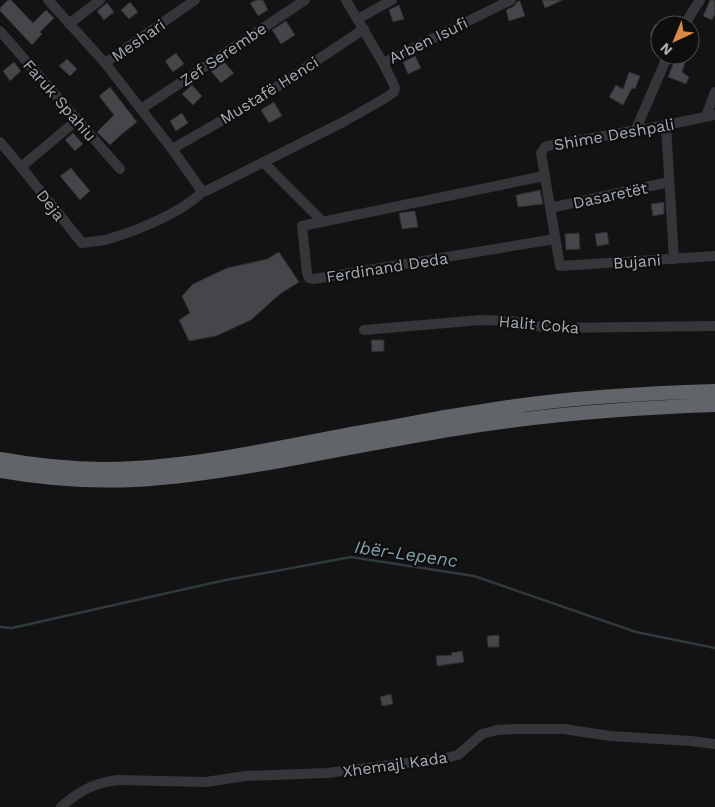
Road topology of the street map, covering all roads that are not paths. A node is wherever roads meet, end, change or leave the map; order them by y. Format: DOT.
graph roads {
  1 [pos="48,0"];
  2 [pos="100,0"];
  3 [pos="195,0"];
  4 [pos="305,0"];
  5 [pos="346,0"];
  6 [pos="392,0"];
  7 [pos="510,0"];
  8 [pos="700,0"];
  9 [pos="690,15"];
  10 [pos="358,19"];
  11 [pos="69,24"];
  12 [pos="364,29"];
  13 [pos="0,31"];
  14 [pos="105,63"];
  15 [pos="383,63"];
  16 [pos="664,65"];
  17 [pos="715,92"];
  18 [pos="142,109"];
  19 [pos="710,115"];
  20 [pos="77,120"];
  21 [pos="666,125"];
  22 [pos="636,129"];
  23 [pos="0,142"];
  24 [pos="172,149"];
  25 [pos="263,162"];
  26 [pos="21,167"];
  27 [pos="120,169"];
  28 [pos="544,176"];
  29 [pos="669,182"];
  30 [pos="203,191"];
  31 [pos="550,208"];
  32 [pos="322,221"];
  33 [pos="555,239"];
  34 [pos="715,256"];
  35 [pos="674,259"];
  36 [pos="560,266"];
  37 [pos="715,326"];
  38 [pos="364,330"];
  39 [pos="715,390"];
  40 [pos="715,405"];
  41 [pos="0,459"];
  42 [pos="0,471"];
  43 [pos="715,744"];
  44 [pos="62,807"];
  1 -- 11 [label="street"];
  2 -- 11 [label="street"];
  3 -- 14 [label="street, Meshari"];
  4 -- 18 [label="street, Zef Serembe"];
  5 -- 10 [label="street, Arben Isufi"];
  6 -- 10 [label="street"];
  7 -- 15 [label="street, Arben Isufi"];
  8 -- 9 [label="street"];
  10 -- 12 [label="street, Arben Isufi"];
  11 -- 14 [label="street"];
  12 -- 15 [label="street, Arben Isufi"];
  12 -- 24 [label="street, Mustafë Henci"];
  13 -- 20 [label="street, Faruk Spahiu"];
  14 -- 18 [label="street"];
  15 -- 25 [label="street"];
  16 -- 22 [label="street"];
  17 -- 19 [label="street"];
  18 -- 24 [label="street"];
  19 -- 21 [label="street, Shime Deshpali"];
  20 -- 26 [label="street"];
  20 -- 27 [label="street, Faruk Spahiu"];
  21 -- 22 [label="street, Shime Deshpali"];
  21 -- 29 [label="street"];
  22 -- 28 [label="street, Shime Deshpali"];
  23 -- 26 [label="street, Deja"];
  24 -- 30 [label="street"];
  25 -- 30 [label="street"];
  25 -- 32 [label="street"];
  26 -- 30 [label="street, Deja"];
  28 -- 31 [label="street, Shime Deshpali"];
  28 -- 32 [label="street, Ferdinand Deda"];
  29 -- 31 [label="street, Dasaretët"];
  29 -- 35 [label="street"];
  31 -- 33 [label="street, Shime Deshpali"];
  32 -- 33 [label="street, Ferdinand Deda"];
  33 -- 36 [label="street, Shime Deshpali"];
  34 -- 35 [label="street, Bujani"];
  35 -- 36 [label="street, Bujani"];
  37 -- 38 [label="street, Halit Coka"];
  39 -- 41 [label="highway"];
  40 -- 42 [label="highway"];
  43 -- 44 [label="street, Xhemajl Kada"];
}
